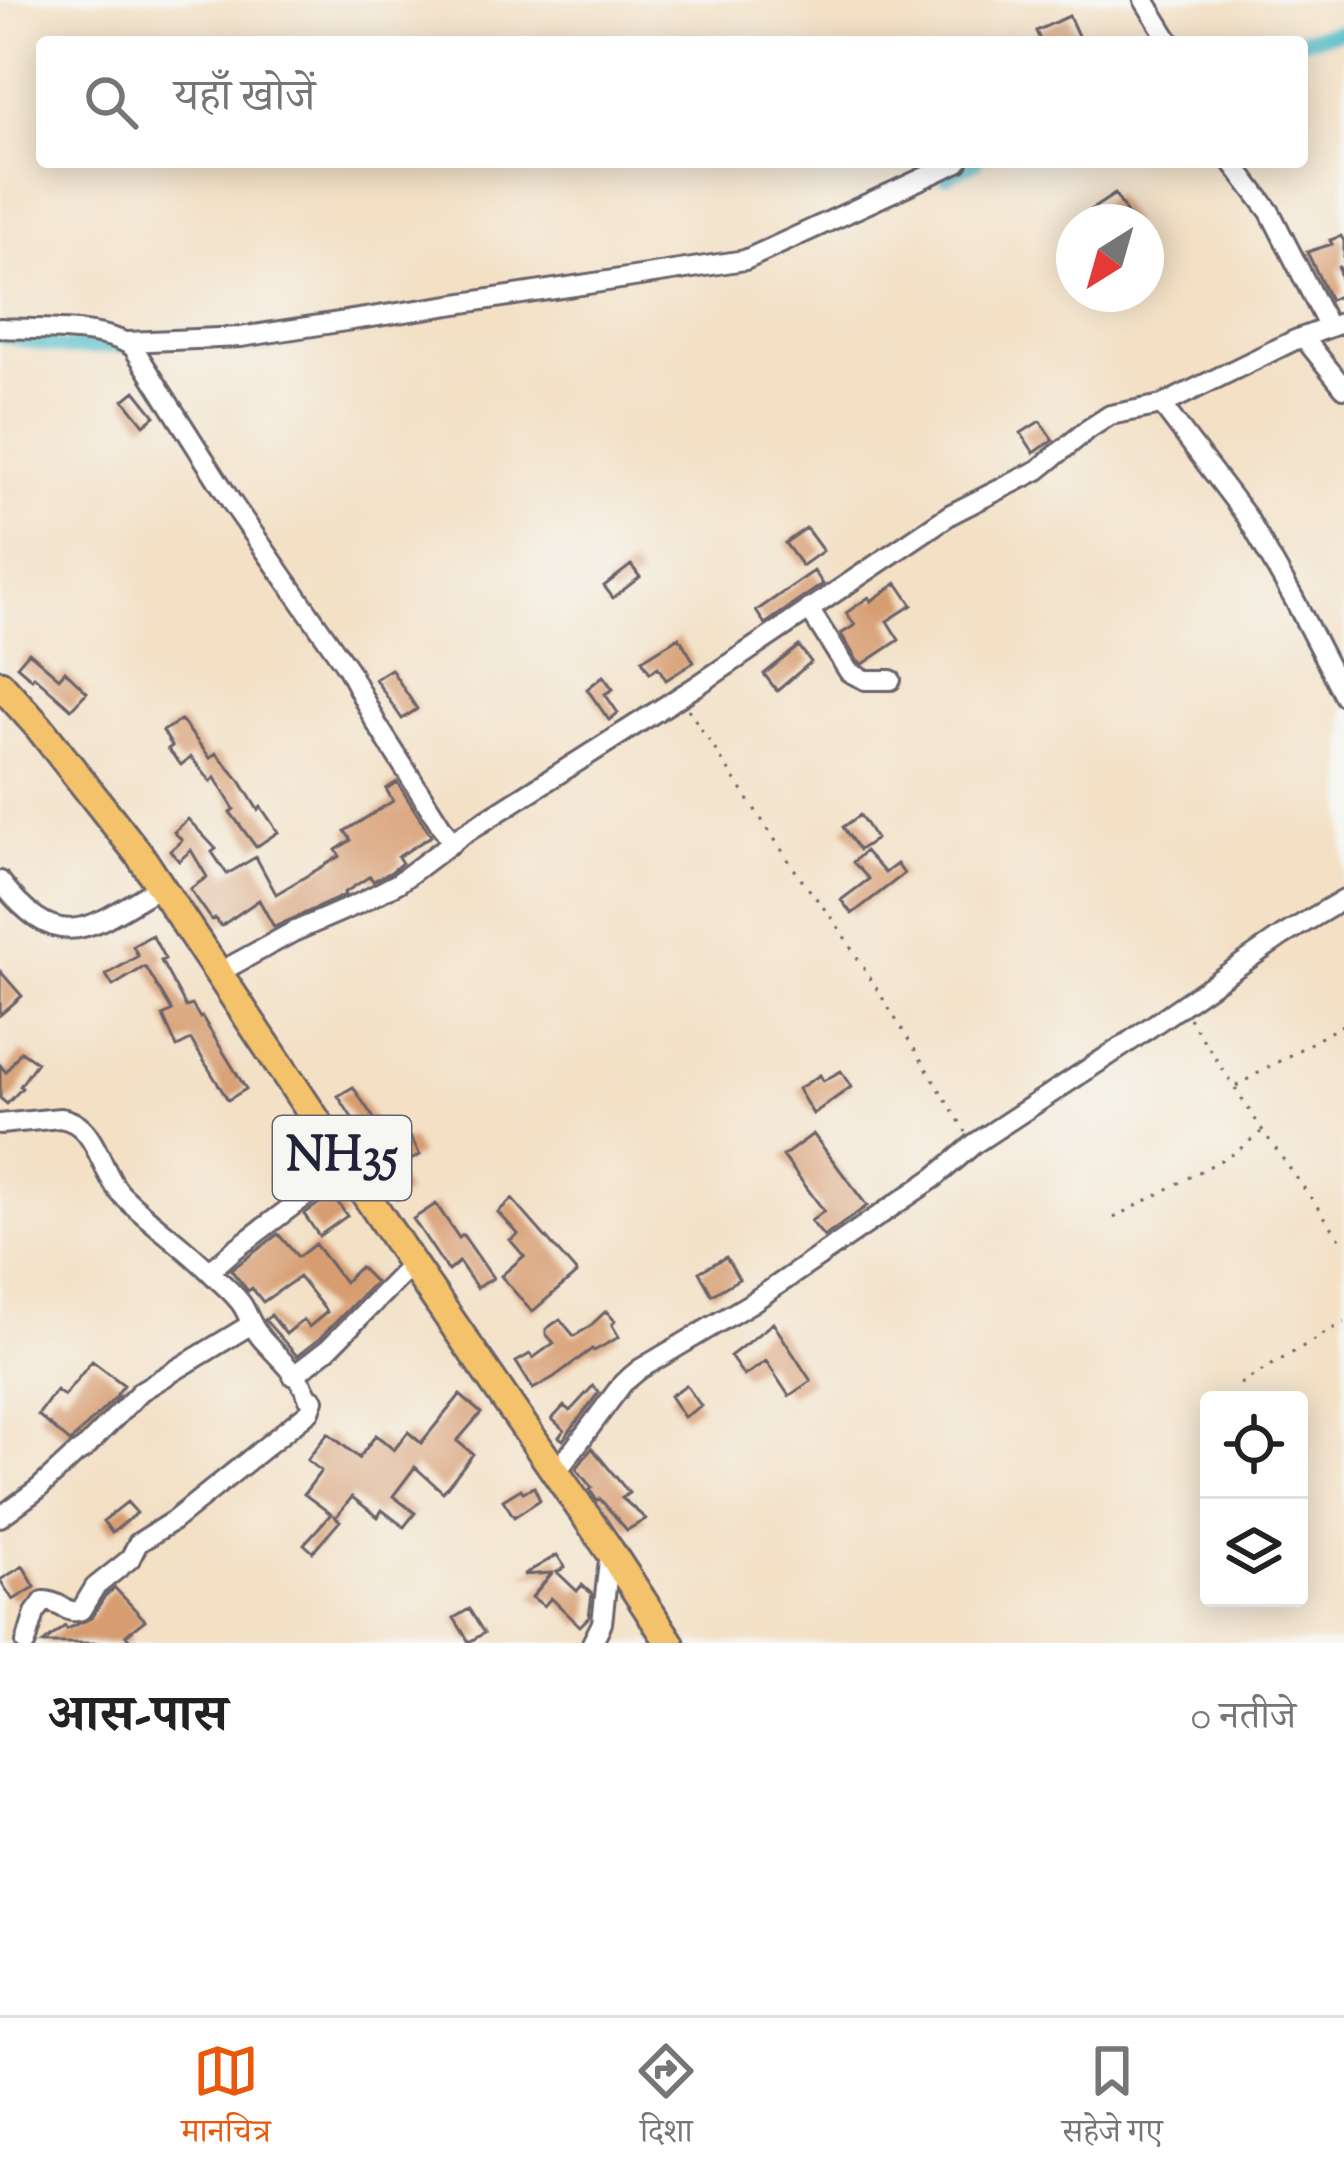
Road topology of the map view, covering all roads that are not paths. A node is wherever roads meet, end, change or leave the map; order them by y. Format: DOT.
graph roads {
  1 [pos="1144,0"];
  2 [pos="1166,36"];
  3 [pos="945,168"];
  4 [pos="1237,168"];
  5 [pos="1336,324"];
  6 [pos="0,328"];
  7 [pos="1304,338"];
  8 [pos="127,342"];
  9 [pos="1344,388"];
  10 [pos="1162,404"];
  11 [pos="809,609"];
  12 [pos="891,680"];
  13 [pos="0,685"];
  14 [pos="1344,696"];
  15 [pos="452,843"];
  16 [pos="0,881"];
  17 [pos="161,886"];
  18 [pos="1344,899"];
  19 [pos="218,974"];
  20 [pos="0,1124"];
  21 [pos="335,1148"];
  22 [pos="412,1264"];
  23 [pos="210,1271"];
  24 [pos="250,1325"];
  25 [pos="293,1376"];
  26 [pos="555,1474"];
  27 [pos="0,1517"];
  28 [pos="610,1551"];
  29 [pos="26,1643"];
  30 [pos="592,1643"];
  31 [pos="670,1643"];
  1 -- 2 [label="street"];
  3 -- 8 [label="street"];
  4 -- 5 [label="street"];
  5 -- 7 [label="street"];
  6 -- 8 [label="street"];
  7 -- 9 [label="street"];
  7 -- 10 [label="street"];
  8 -- 15 [label="street"];
  10 -- 11 [label="street"];
  10 -- 14 [label="street"];
  11 -- 12 [label="street"];
  11 -- 15 [label="street"];
  13 -- 17 [label="highway, NH35"];
  15 -- 19 [label="street"];
  16 -- 17 [label="street"];
  17 -- 19 [label="highway, NH35"];
  18 -- 26 [label="street"];
  19 -- 21 [label="highway, NH35"];
  20 -- 23 [label="street"];
  21 -- 22 [label="highway, NH35"];
  21 -- 23 [label="street"];
  22 -- 25 [label="street"];
  22 -- 26 [label="highway, NH35"];
  23 -- 24 [label="street"];
  24 -- 25 [label="street"];
  24 -- 27 [label="street"];
  25 -- 29 [label="street"];
  26 -- 28 [label="highway, NH35"];
  28 -- 30 [label="street"];
  28 -- 31 [label="highway, NH35"];
}
